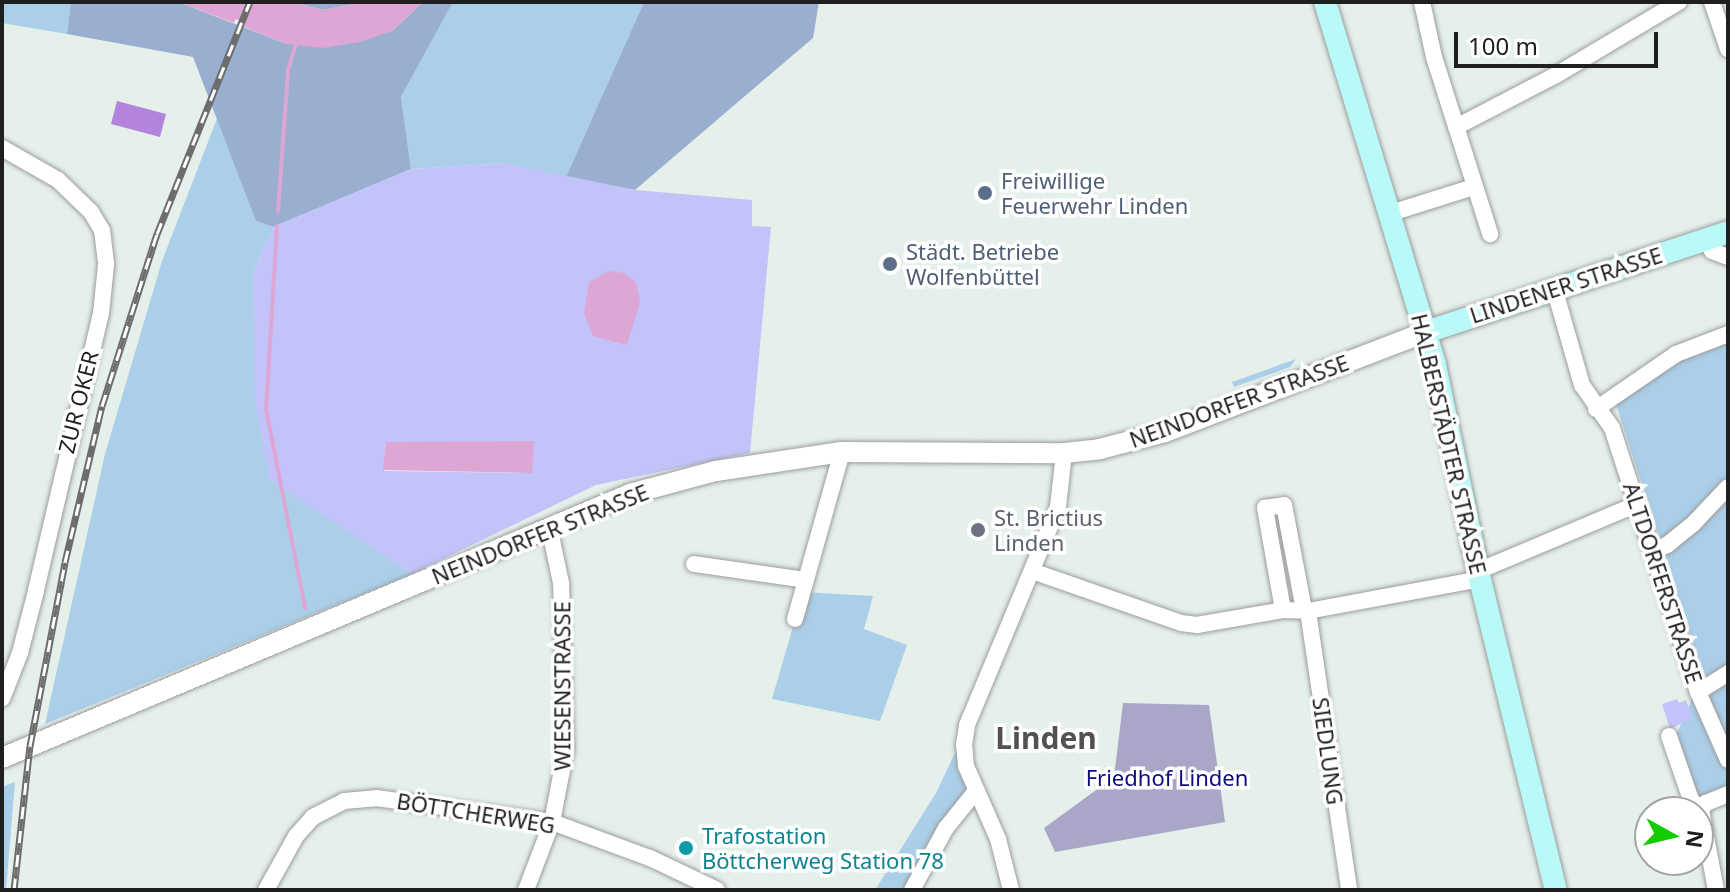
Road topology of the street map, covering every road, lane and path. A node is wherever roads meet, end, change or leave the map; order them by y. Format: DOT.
graph roads {
  1 [pos="1325,2"];
  2 [pos="1422,2"];
  3 [pos="1679,2"];
  4 [pos="1712,2"];
  5 [pos="1728,49"];
  6 [pos="1456,127"];
  7 [pos="2,148"];
  8 [pos="1474,187"];
  9 [pos="1391,213"];
  10 [pos="1728,232"];
  11 [pos="1490,234"];
  12 [pos="1706,239"];
  13 [pos="1728,257"];
  14 [pos="1555,291"];
  15 [pos="1426,332"];
  16 [pos="1728,334"];
  17 [pos="1596,409"];
  18 [pos="842,452"];
  19 [pos="1064,453"];
  20 [pos="1728,487"];
  21 [pos="1637,504"];
  22 [pos="549,526"];
  23 [pos="1652,552"];
  24 [pos="694,564"];
  25 [pos="1032,571"];
  26 [pos="1479,575"];
  27 [pos="806,580"];
  28 [pos="1283,610"];
  29 [pos="1306,610"];
  30 [pos="795,619"];
  31 [pos="1728,673"];
  32 [pos="1698,692"];
  33 [pos="2,699"];
  34 [pos="1669,736"];
  35 [pos="2,758"];
  36 [pos="1728,760"];
  37 [pos="975,792"];
  38 [pos="1690,796"];
  39 [pos="552,822"];
  40 [pos="266,890"];
  41 [pos="526,890"];
  42 [pos="717,890"];
  43 [pos="912,890"];
  44 [pos="1011,890"];
  45 [pos="1349,890"];
  46 [pos="1556,890"];
  1 -- 9 [label="main road, HALBERSTÄDTER STRASSE"];
  2 -- 6 [label="street"];
  3 -- 6 [label="street"];
  4 -- 5 [label="street"];
  6 -- 8 [label="street"];
  7 -- 33 [label="street, ZUR OKER"];
  8 -- 9 [label="street"];
  8 -- 11 [label="street"];
  9 -- 15 [label="main road, HALBERSTÄDTER STRASSE"];
  10 -- 12 [label="main road, LINDENER STRASSE"];
  12 -- 13 [label="street"];
  12 -- 14 [label="main road, LINDENER STRASSE"];
  14 -- 15 [label="main road, LINDENER STRASSE"];
  14 -- 17 [label="street, ALTDORFERSTRASSE"];
  15 -- 19 [label="street, NEINDORFER STRASSE"];
  15 -- 26 [label="main road, HALBERSTÄDTER STRASSE"];
  16 -- 17 [label="street"];
  17 -- 21 [label="street, ALTDORFERSTRASSE"];
  18 -- 19 [label="street, NEINDORFER STRASSE"];
  18 -- 22 [label="street, NEINDORFER STRASSE"];
  18 -- 27 [label="street"];
  19 -- 25 [label="street"];
  20 -- 23 [label="street"];
  21 -- 23 [label="street, ALTDORFERSTRASSE"];
  21 -- 26 [label="street"];
  22 -- 35 [label="street, NEINDORFER STRASSE"];
  22 -- 39 [label="street, WIESENSTRASSE"];
  23 -- 32 [label="street, ALTDORFERSTRASSE"];
  24 -- 27 [label="street"];
  25 -- 28 [label="street"];
  25 -- 37 [label="street"];
  26 -- 29 [label="street"];
  26 -- 46 [label="main road, HALBERSTÄDTER STRASSE"];
  27 -- 30 [label="street"];
  28 -- 29 [label="street"];
  28 -- 29 [label="street, SIEDLUNG"];
  29 -- 45 [label="street, SIEDLUNG"];
  31 -- 32 [label="street"];
  32 -- 36 [label="street, ALTDORFERSTRASSE"];
  34 -- 38 [label="street"];
  37 -- 43 [label="street"];
  37 -- 44 [label="street"];
  39 -- 40 [label="street, BÖTTCHERWEG"];
  39 -- 41 [label="street, WIESENSTRASSE"];
  39 -- 42 [label="street, BÖTTCHERWEG"];
}
